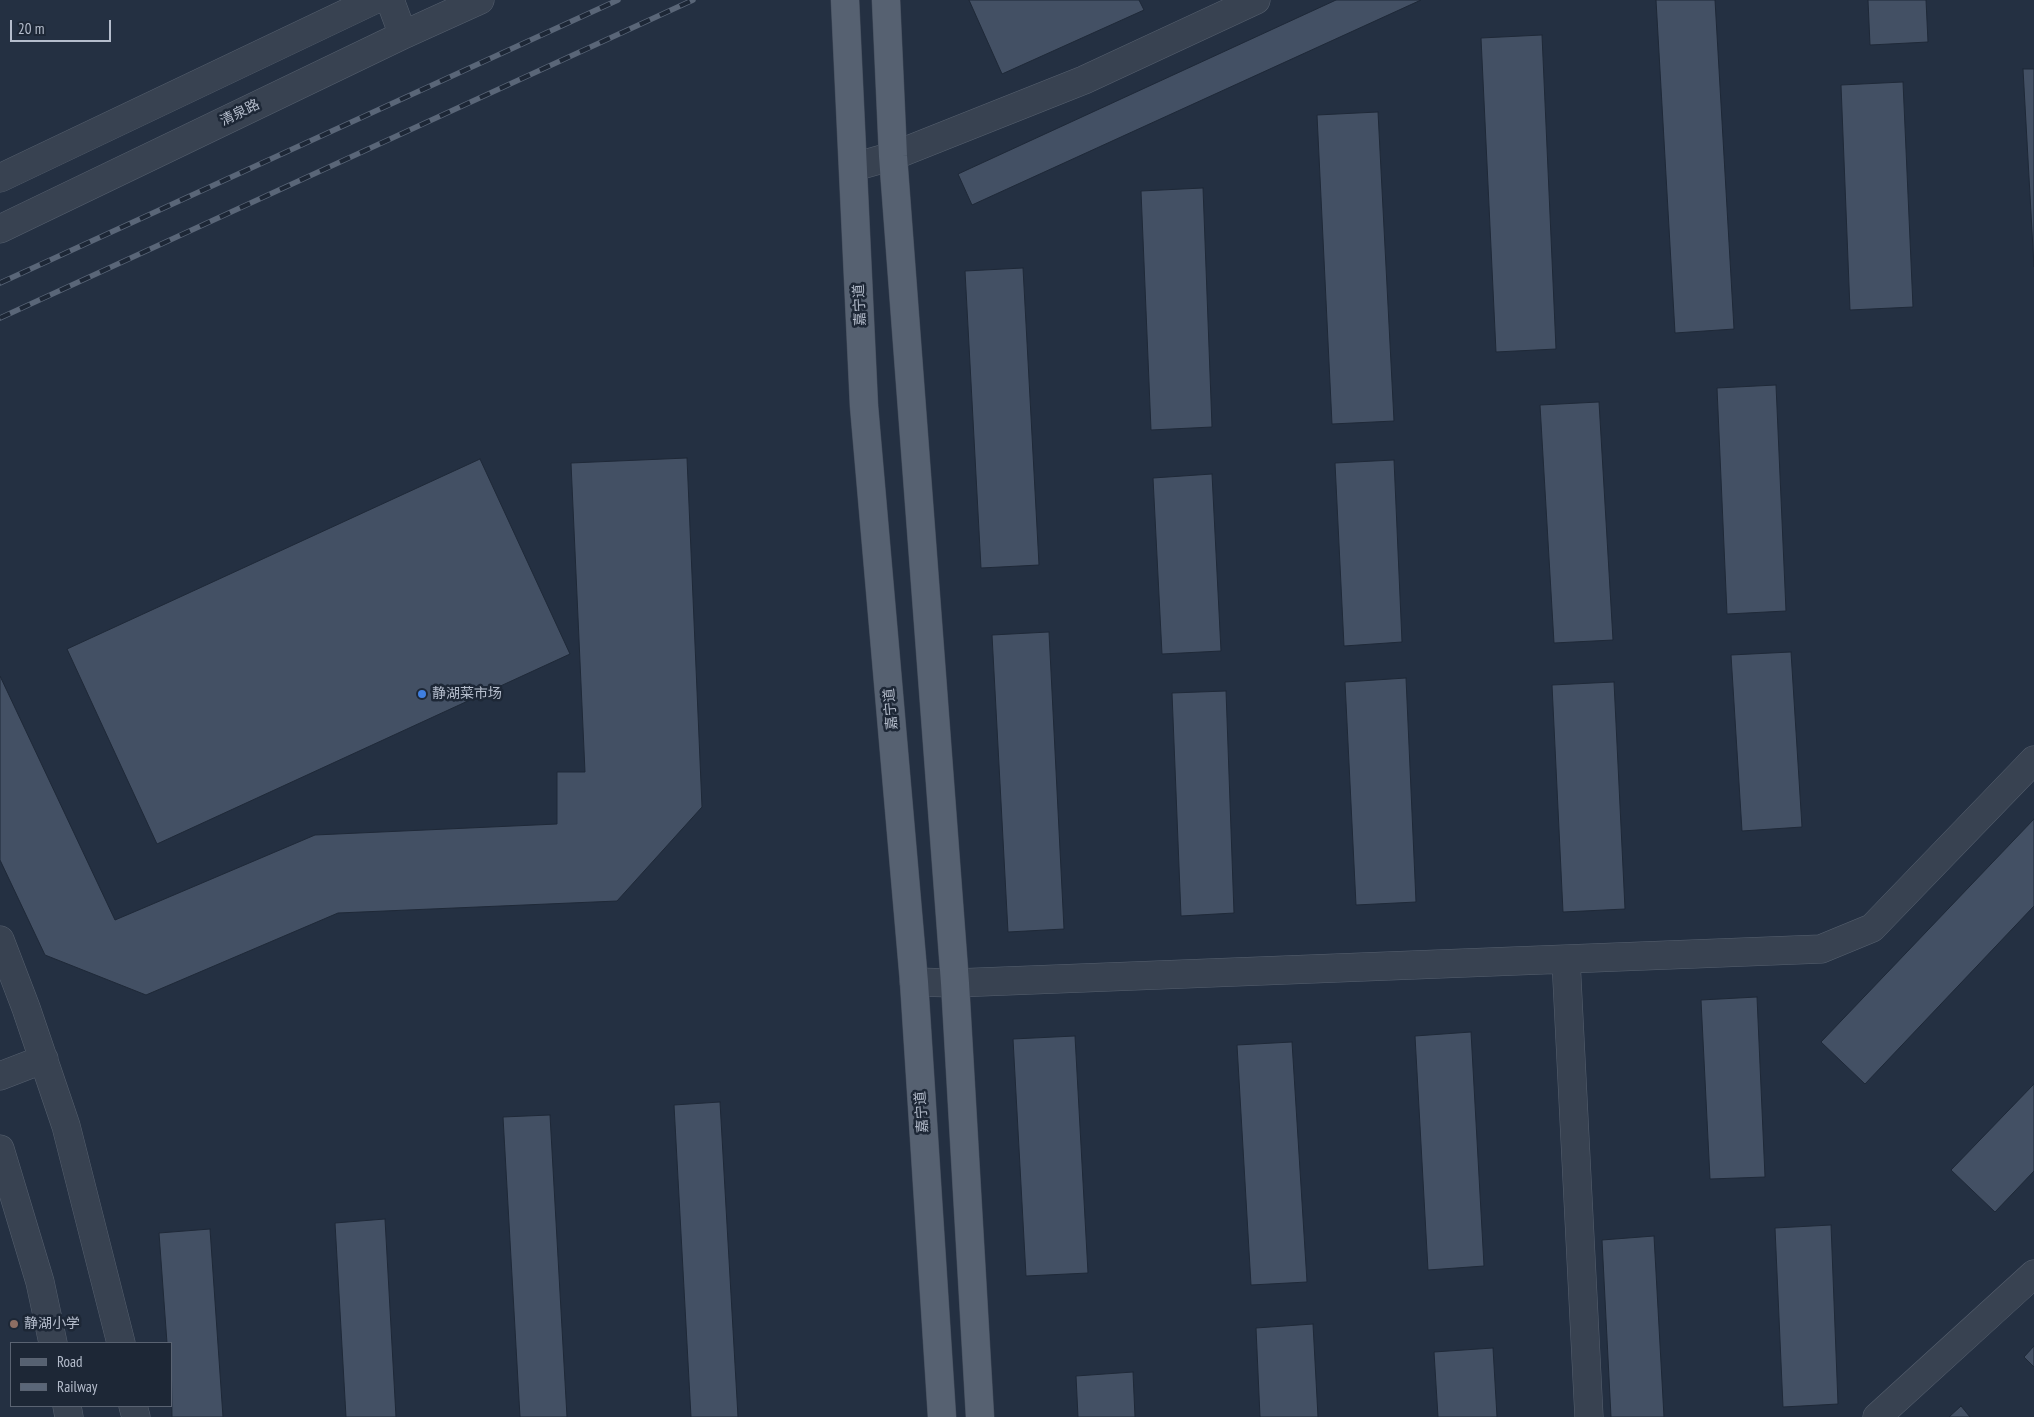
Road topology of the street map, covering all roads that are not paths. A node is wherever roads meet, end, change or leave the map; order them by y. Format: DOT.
graph roads {
  1 [pos="374,0"];
  2 [pos="390,0"];
  3 [pos="480,0"];
  4 [pos="845,0"];
  5 [pos="886,0"];
  6 [pos="1256,0"];
  7 [pos="402,35"];
  8 [pos="893,156"];
  9 [pos="854,167"];
  10 [pos="0,178"];
  11 [pos="0,229"];
  12 [pos="2034,760"];
  13 [pos="0,940"];
  14 [pos="1566,960"];
  15 [pos="914,982"];
  16 [pos="955,983"];
  17 [pos="44,1059"];
  18 [pos="0,1076"];
  19 [pos="0,1150"];
  20 [pos="2034,1274"];
  21 [pos="53,1342"];
  22 [pos="121,1342"];
  23 [pos="942,1417"];
  24 [pos="980,1417"];
  25 [pos="1589,1417"];
  26 [pos="1877,1417"];
  1 -- 10 [label="street"];
  2 -- 7 [label="street"];
  3 -- 7 [label="street, 清泉路"];
  4 -- 9 [label="main road, 嘉宁道"];
  5 -- 8 [label="main road"];
  6 -- 8 [label="street"];
  7 -- 11 [label="street, 清泉路"];
  8 -- 9 [label="street"];
  8 -- 16 [label="main road"];
  9 -- 15 [label="main road, 嘉宁道"];
  12 -- 14 [label="street"];
  13 -- 17 [label="street"];
  14 -- 16 [label="street"];
  14 -- 25 [label="street"];
  15 -- 16 [label="street"];
  15 -- 23 [label="main road, 嘉宁道"];
  16 -- 24 [label="main road"];
  17 -- 18 [label="street"];
  17 -- 22 [label="street"];
  19 -- 21 [label="street"];
  20 -- 26 [label="street"];
}
